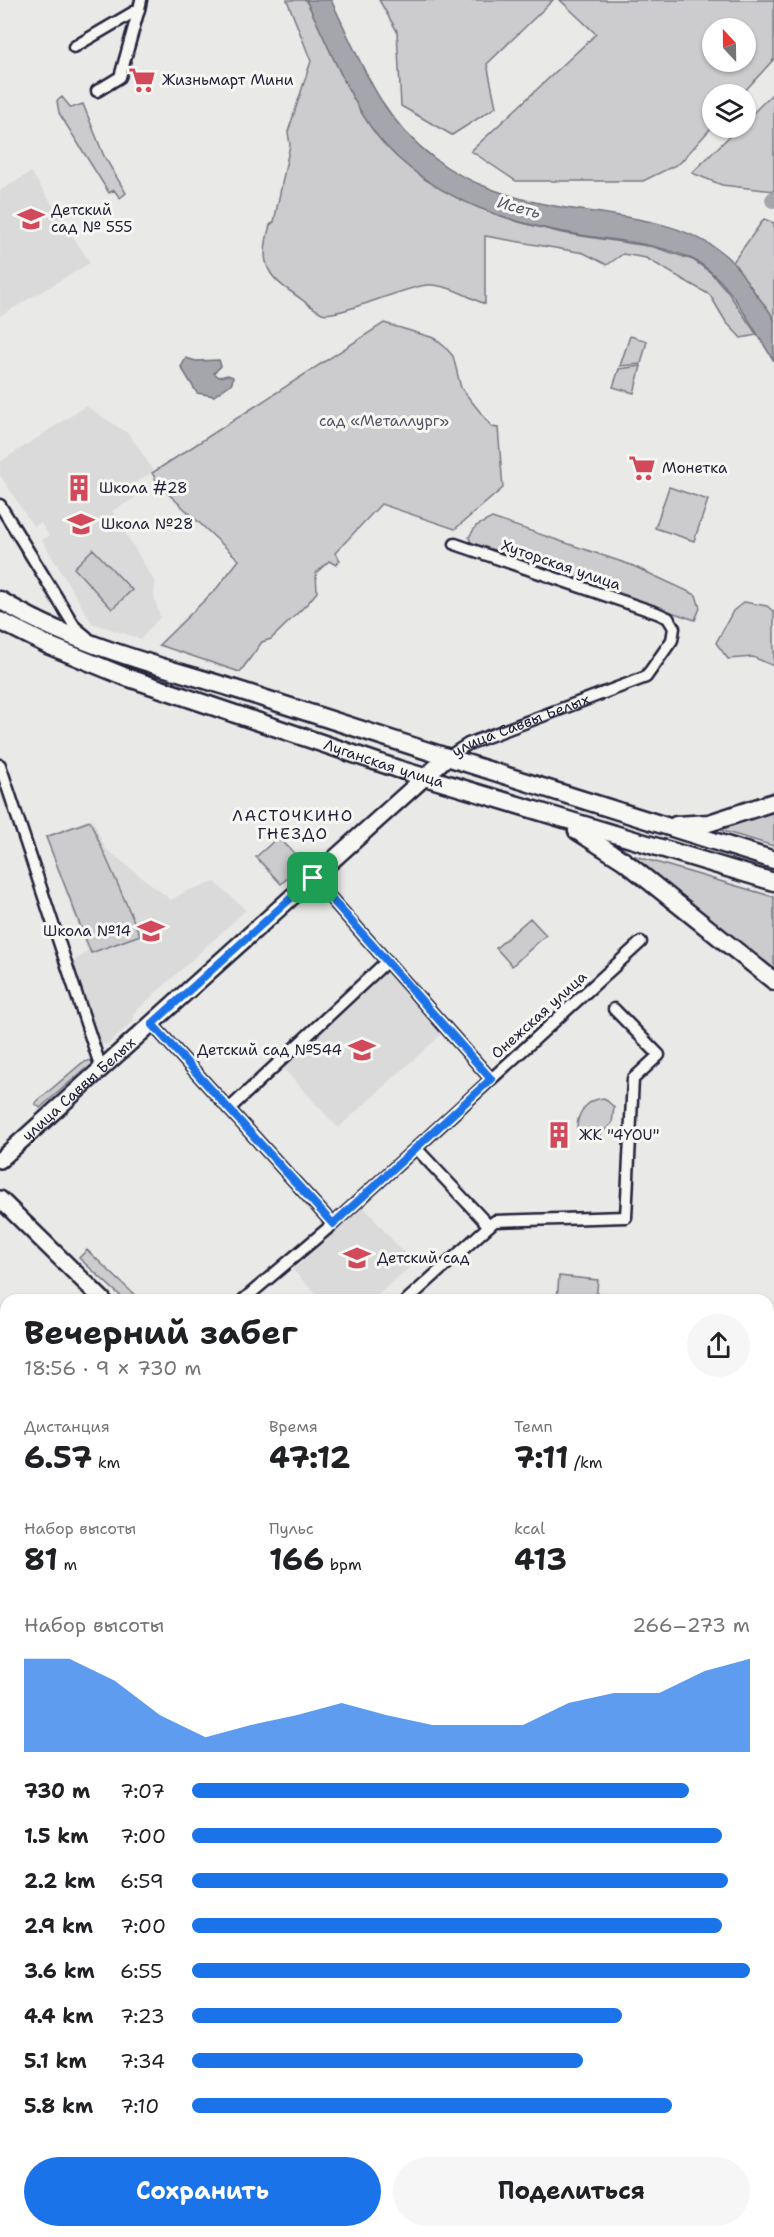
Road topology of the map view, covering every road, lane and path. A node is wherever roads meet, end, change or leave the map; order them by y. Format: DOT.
graph roads {
  1 [pos="140,4"];
  2 [pos="74,47"];
  3 [pos="97,91"];
  4 [pos="0,505"];
  5 [pos="455,544"];
  6 [pos="0,600"];
  7 [pos="657,613"];
  8 [pos="0,621"];
  9 [pos="95,643"];
  10 [pos="446,758"];
  11 [pos="0,765"];
  12 [pos="426,778"];
  13 [pos="774,802"];
  14 [pos="637,818"];
  15 [pos="558,819"];
  16 [pos="774,860"];
  17 [pos="313,878"];
  18 [pos="774,882"];
  19 [pos="641,942"];
  20 [pos="387,961"];
  21 [pos="774,981"];
  22 [pos="614,1009"];
  23 [pos="152,1024"];
  24 [pos="101,1068"];
  25 [pos="491,1079"];
  26 [pos="229,1110"];
  27 [pos="416,1148"];
  28 [pos="0,1160"];
  29 [pos="0,1199"];
  30 [pos="333,1224"];
  31 [pos="489,1226"];
  32 [pos="97,1294"];
  33 [pos="250,1294"];
  34 [pos="414,1294"];
  1 -- 2 [label="street"];
  1 -- 3 [label="street"];
  4 -- 9 [label="street"];
  5 -- 7 [label="street, Хуторская улица"];
  6 -- 9 [label="main road, Луганская улица"];
  7 -- 10 [label="street, улица Саввы Белых"];
  8 -- 12 [label="main road, Луганская улица"];
  9 -- 10 [label="main road, Луганская улица"];
  10 -- 12 [label="street, улица Саввы Белых"];
  10 -- 14 [label="main road, Луганская улица"];
  11 -- 24 [label="street"];
  12 -- 15 [label="main road, Луганская улица"];
  12 -- 17 [label="street, улица Саввы Белых"];
  13 -- 14 [label="main road"];
  14 -- 16 [label="main road, Луганская улица"];
  15 -- 18 [label="main road, Луганская улица"];
  15 -- 21 [label="main road"];
  17 -- 20 [label="street"];
  17 -- 23 [label="street, улица Саввы Белых"];
  19 -- 25 [label="street, Онежская улица"];
  20 -- 25 [label="street"];
  20 -- 26 [label="street"];
  22 -- 31 [label="street"];
  23 -- 24 [label="street, улица Саввы Белых"];
  23 -- 26 [label="street"];
  24 -- 28 [label="street, улица Саввы Белых"];
  25 -- 27 [label="street, Онежская улица"];
  26 -- 30 [label="street"];
  27 -- 30 [label="street, Онежская улица"];
  27 -- 31 [label="street"];
  29 -- 32 [label="street"];
  30 -- 33 [label="street, Онежская улица"];
  31 -- 34 [label="street"];
}
